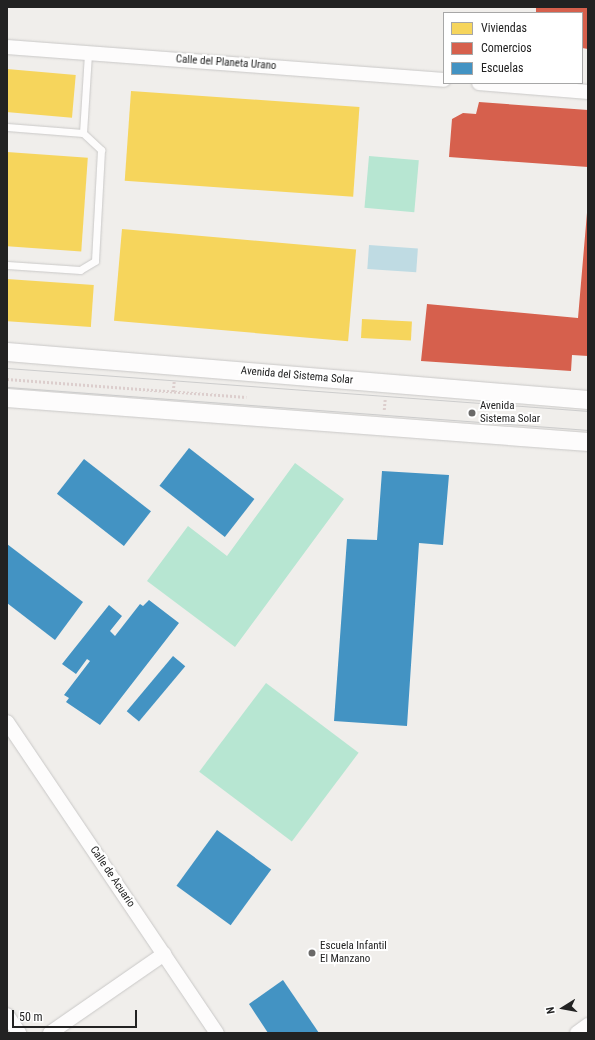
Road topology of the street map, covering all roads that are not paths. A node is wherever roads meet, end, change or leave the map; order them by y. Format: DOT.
graph roads {
  1 [pos="7,48"];
  2 [pos="88,53"];
  3 [pos="443,80"];
  4 [pos="491,84"];
  5 [pos="588,92"];
  6 [pos="7,128"];
  7 [pos="83,133"];
  8 [pos="7,265"];
  9 [pos="7,352"];
  10 [pos="7,398"];
  11 [pos="588,400"];
  12 [pos="588,442"];
  13 [pos="7,722"];
  14 [pos="164,954"];
  15 [pos="7,1015"];
  16 [pos="588,1026"];
  17 [pos="19,1033"];
  18 [pos="50,1033"];
  19 [pos="217,1033"];
  20 [pos="577,1033"];
  1 -- 2 [label="street, Calle del Planeta Urano"];
  2 -- 3 [label="street, Calle del Planeta Urano"];
  2 -- 7 [label="lane"];
  4 -- 5 [label="street"];
  6 -- 7 [label="lane"];
  7 -- 8 [label="lane"];
  9 -- 11 [label="street, Avenida del Sistema Solar"];
  10 -- 12 [label="street"];
  13 -- 14 [label="street, Calle de Acuario"];
  14 -- 18 [label="street"];
  14 -- 19 [label="street, Calle de Acuario"];
  15 -- 17 [label="street"];
  16 -- 20 [label="street"];
}
